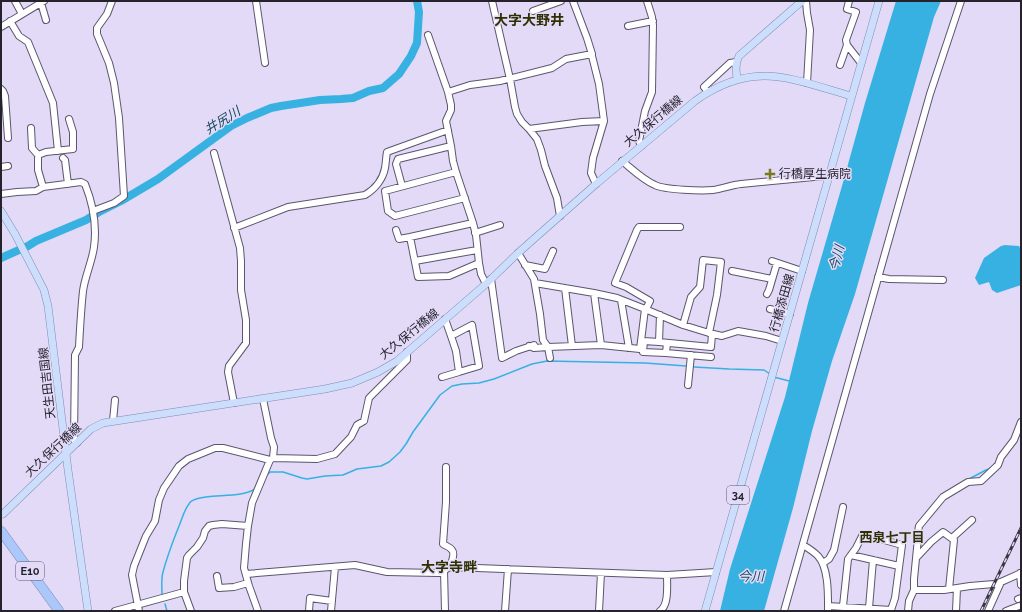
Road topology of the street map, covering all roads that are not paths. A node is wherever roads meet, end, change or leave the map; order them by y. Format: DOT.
graph roads {
  1 [pos="15,1"];
  2 [pos="112,1"];
  3 [pos="256,1"];
  4 [pos="492,1"];
  5 [pos="561,1"];
  6 [pos="573,1"];
  7 [pos="647,1"];
  8 [pos="802,1"];
  9 [pos="806,1"];
  10 [pos="849,1"];
  11 [pos="879,1"];
  12 [pos="960,1"];
  13 [pos="42,2"];
  14 [pos="532,11"];
  15 [pos="22,14"];
  16 [pos="46,20"];
  17 [pos="10,21"];
  18 [pos="653,21"];
  19 [pos="1,26"];
  20 [pos="628,26"];
  21 [pos="428,35"];
  22 [pos="847,45"];
  23 [pos="592,54"];
  24 [pos="736,62"];
  25 [pos="265,63"];
  26 [pos="861,63"];
  27 [pos="840,66"];
  28 [pos="510,79"];
  29 [pos="737,79"];
  30 [pos="807,83"];
  31 [pos="1,89"];
  32 [pos="448,92"];
  33 [pos="708,92"];
  34 [pos="851,96"];
  35 [pos="69,119"];
  36 [pos="604,121"];
  37 [pos="31,128"];
  38 [pos="529,128"];
  39 [pos="448,130"];
  40 [pos="8,138"];
  41 [pos="451,146"];
  42 [pos="641,146"];
  43 [pos="58,151"];
  44 [pos="214,153"];
  45 [pos="38,154"];
  46 [pos="63,158"];
  47 [pos="622,161"];
  48 [pos="8,166"];
  49 [pos="1,167"];
  50 [pos="456,172"];
  51 [pos="828,177"];
  52 [pos="68,184"];
  53 [pos="596,184"];
  54 [pos="402,186"];
  55 [pos="42,187"];
  56 [pos="1,194"];
  57 [pos="465,198"];
  58 [pos="1,211"];
  59 [pos="93,211"];
  60 [pos="560,216"];
  61 [pos="473,223"];
  62 [pos="500,224"];
  63 [pos="680,227"];
  64 [pos="234,228"];
  65 [pos="396,230"];
  66 [pos="476,233"];
  67 [pos="410,238"];
  68 [pos="478,250"];
  69 [pos="553,251"];
  70 [pos="518,253"];
  71 [pos="415,261"];
  72 [pos="479,263"];
  73 [pos="525,265"];
  74 [pos="732,271"];
  75 [pos="802,271"];
  76 [pos="878,277"];
  77 [pos="772,279"];
  78 [pos="943,280"];
  79 [pos="488,282"];
  80 [pos="535,283"];
  81 [pos="565,288"];
  82 [pos="594,293"];
  83 [pos="767,294"];
  84 [pos="621,300"];
  85 [pos="646,309"];
  86 [pos="770,309"];
  87 [pos="790,314"];
  88 [pos="660,315"];
  89 [pos="445,319"];
  90 [pos="684,325"];
  91 [pos="710,333"];
  92 [pos="451,336"];
  93 [pos="682,337"];
  94 [pos="782,341"];
  95 [pos="658,342"];
  96 [pos="667,343"];
  97 [pos="681,344"];
  98 [pos="601,345"];
  99 [pos="691,345"];
  100 [pos="572,346"];
  101 [pos="548,348"];
  102 [pos="629,348"];
  103 [pos="407,352"];
  104 [pos="666,353"];
  105 [pos="691,355"];
  106 [pos="711,357"];
  107 [pos="550,358"];
  108 [pos="459,372"];
  109 [pos="442,377"];
  110 [pos="688,385"];
  111 [pos="263,399"];
  112 [pos="115,400"];
  113 [pos="234,403"];
  114 [pos="113,421"];
  115 [pos="1021,422"];
  116 [pos="1018,438"];
  117 [pos="77,443"];
  118 [pos="65,453"];
  119 [pos="271,459"];
  120 [pos="446,467"];
  121 [pos="843,507"];
  122 [pos="3,514"];
  123 [pos="972,520"];
  124 [pos="248,526"];
  125 [pos="1,531"];
  126 [pos="952,538"];
  127 [pos="803,545"];
  128 [pos="851,555"];
  129 [pos="917,557"];
  130 [pos="873,560"];
  131 [pos="823,563"];
  132 [pos="899,566"];
  133 [pos="335,567"];
  134 [pos="447,568"];
  135 [pos="508,569"];
  136 [pos="716,572"];
  137 [pos="602,573"];
  138 [pos="1020,573"];
  139 [pos="246,574"];
  140 [pos="667,575"];
  141 [pos="217,576"];
  142 [pos="1002,582"];
  143 [pos="248,583"];
  144 [pos="1021,586"];
  145 [pos="957,588"];
  146 [pos="949,589"];
  147 [pos="914,590"];
  148 [pos="184,592"];
  149 [pos="332,601"];
  150 [pos="843,606"];
  151 [pos="1019,606"];
  152 [pos="138,608"];
  153 [pos="828,608"];
  154 [pos="869,608"];
  155 [pos="891,610"];
  156 [pos="59,611"];
  157 [pos="88,611"];
  158 [pos="115,611"];
  159 [pos="191,611"];
  160 [pos="258,611"];
  161 [pos="309,611"];
  162 [pos="331,611"];
  163 [pos="445,611"];
  164 [pos="505,611"];
  165 [pos="599,611"];
  166 [pos="660,611"];
  167 [pos="705,611"];
  168 [pos="784,611"];
  169 [pos="908,611"];
  170 [pos="956,611"];
  171 [pos="988,611"];
  172 [pos="1006,611"];
  1 -- 15 [label="street"];
  2 -- 59 [label="street"];
  3 -- 25 [label="street"];
  4 -- 28 [label="street"];
  5 -- 14 [label="street"];
  6 -- 23 [label="street"];
  7 -- 18 [label="street"];
  8 -- 24 [label="main road"];
  9 -- 30 [label="street"];
  10 -- 22 [label="street"];
  11 -- 26 [label="main road, 行橋添田線 / 34"];
  12 -- 76 [label="street"];
  13 -- 15 [label="street"];
  13 -- 16 [label="street"];
  15 -- 17 [label="street"];
  17 -- 19 [label="street"];
  17 -- 43 [label="street"];
  18 -- 20 [label="street"];
  18 -- 42 [label="street"];
  21 -- 32 [label="street"];
  22 -- 26 [label="street"];
  22 -- 27 [label="street"];
  23 -- 28 [label="street"];
  23 -- 36 [label="street"];
  24 -- 29 [label="main road"];
  24 -- 33 [label="street"];
  26 -- 34 [label="main road, 行橋添田線 / 34"];
  28 -- 32 [label="street"];
  28 -- 38 [label="street"];
  29 -- 30 [label="main road, 大久保行橋線"];
  29 -- 33 [label="main road, 大久保行橋線"];
  30 -- 34 [label="main road, 大久保行橋線"];
  31 -- 40 [label="street"];
  32 -- 39 [label="street"];
  33 -- 42 [label="main road, 大久保行橋線"];
  34 -- 51 [label="main road, 行橋添田線 / 34"];
  35 -- 43 [label="street"];
  36 -- 38 [label="street"];
  36 -- 53 [label="street"];
  37 -- 45 [label="street"];
  38 -- 60 [label="street"];
  39 -- 41 [label="street"];
  39 -- 64 [label="street"];
  41 -- 50 [label="street"];
  41 -- 54 [label="street"];
  42 -- 47 [label="main road, 大久保行橋線"];
  43 -- 45 [label="street"];
  44 -- 64 [label="street"];
  45 -- 55 [label="street"];
  46 -- 52 [label="street"];
  47 -- 51 [label="street"];
  47 -- 53 [label="main road, 大久保行橋線"];
  48 -- 49 [label="street"];
  50 -- 54 [label="street"];
  50 -- 57 [label="street"];
  51 -- 75 [label="main road, 行橋添田線 / 34"];
  52 -- 55 [label="street"];
  52 -- 59 [label="street"];
  53 -- 60 [label="main road, 大久保行橋線"];
  54 -- 57 [label="street"];
  55 -- 56 [label="street"];
  57 -- 61 [label="street"];
  58 -- 118 [label="main road, 天生田吉国線"];
  59 -- 117 [label="street"];
  60 -- 70 [label="main road, 大久保行橋線"];
  61 -- 66 [label="street"];
  61 -- 67 [label="street"];
  62 -- 66 [label="street"];
  63 -- 85 [label="street"];
  64 -- 113 [label="street"];
  65 -- 67 [label="street"];
  66 -- 68 [label="street"];
  67 -- 71 [label="street"];
  68 -- 71 [label="street"];
  68 -- 72 [label="street"];
  69 -- 73 [label="street"];
  70 -- 73 [label="street"];
  70 -- 79 [label="main road, 大久保行橋線"];
  71 -- 72 [label="street"];
  72 -- 79 [label="street"];
  73 -- 80 [label="street"];
  74 -- 77 [label="street"];
  75 -- 77 [label="street"];
  75 -- 87 [label="main road, 行橋添田線 / 34"];
  76 -- 78 [label="street"];
  76 -- 127 [label="street"];
  77 -- 83 [label="street"];
  79 -- 89 [label="main road, 大久保行橋線"];
  79 -- 101 [label="street"];
  80 -- 81 [label="street"];
  80 -- 101 [label="street"];
  81 -- 82 [label="street"];
  81 -- 100 [label="street"];
  82 -- 84 [label="street"];
  82 -- 98 [label="street"];
  84 -- 85 [label="street"];
  84 -- 102 [label="street"];
  85 -- 88 [label="street"];
  85 -- 102 [label="street"];
  86 -- 87 [label="street"];
  87 -- 94 [label="main road, 行橋添田線 / 34"];
  88 -- 90 [label="street"];
  88 -- 95 [label="street"];
  89 -- 92 [label="street"];
  89 -- 103 [label="main road, 大久保行橋線"];
  90 -- 91 [label="street"];
  90 -- 91 [label="street"];
  91 -- 94 [label="street"];
  91 -- 99 [label="street"];
  92 -- 108 [label="street"];
  92 -- 108 [label="street"];
  93 -- 97 [label="street"];
  94 -- 136 [label="main road, 行橋添田線 / 34"];
  95 -- 96 [label="street"];
  95 -- 104 [label="street"];
  96 -- 97 [label="street"];
  96 -- 104 [label="street"];
  97 -- 99 [label="street"];
  98 -- 100 [label="street"];
  98 -- 102 [label="street"];
  99 -- 105 [label="street"];
  100 -- 101 [label="street"];
  101 -- 107 [label="street"];
  103 -- 111 [label="main road, 大久保行橋線"];
  103 -- 119 [label="street"];
  104 -- 105 [label="street"];
  105 -- 106 [label="street"];
  105 -- 110 [label="street"];
  108 -- 109 [label="street"];
  111 -- 113 [label="main road, 大久保行橋線"];
  111 -- 119 [label="street"];
  112 -- 114 [label="street"];
  113 -- 114 [label="main road, 大久保行橋線"];
  114 -- 117 [label="main road, 大久保行橋線"];
  115 -- 116 [label="street"];
  116 -- 129 [label="street"];
  117 -- 118 [label="main road, 大久保行橋線"];
  118 -- 122 [label="main road, 大久保行橋線"];
  118 -- 157 [label="main road, 天生田吉国線"];
  119 -- 124 [label="street"];
  119 -- 152 [label="street"];
  120 -- 134 [label="street"];
  121 -- 131 [label="street"];
  123 -- 126 [label="street"];
  124 -- 139 [label="street"];
  124 -- 148 [label="street"];
  125 -- 156 [label="highway, E10"];
  126 -- 129 [label="street"];
  126 -- 146 [label="street"];
  127 -- 131 [label="street"];
  127 -- 168 [label="street"];
  128 -- 130 [label="street"];
  128 -- 132 [label="street"];
  128 -- 150 [label="street"];
  129 -- 147 [label="street"];
  130 -- 132 [label="street"];
  130 -- 154 [label="street"];
  131 -- 153 [label="street"];
  132 -- 155 [label="street"];
  133 -- 134 [label="street"];
  133 -- 139 [label="street"];
  133 -- 149 [label="street"];
  134 -- 135 [label="street"];
  134 -- 163 [label="street"];
  135 -- 137 [label="street"];
  135 -- 164 [label="street"];
  136 -- 140 [label="street"];
  136 -- 167 [label="main road, 行橋添田線 / 34"];
  137 -- 140 [label="street"];
  137 -- 165 [label="street"];
  138 -- 142 [label="street"];
  138 -- 144 [label="street"];
  139 -- 143 [label="street"];
  140 -- 166 [label="street"];
  141 -- 143 [label="street"];
  142 -- 145 [label="street"];
  142 -- 171 [label="street"];
  143 -- 160 [label="street"];
  145 -- 146 [label="street"];
  145 -- 170 [label="street"];
  146 -- 147 [label="street"];
  147 -- 169 [label="street"];
  148 -- 152 [label="street"];
  148 -- 159 [label="street"];
  149 -- 161 [label="street"];
  149 -- 162 [label="street"];
  150 -- 153 [label="street"];
  150 -- 154 [label="street"];
  151 -- 172 [label="street"];
  152 -- 158 [label="street"];
  154 -- 155 [label="street"];
}
